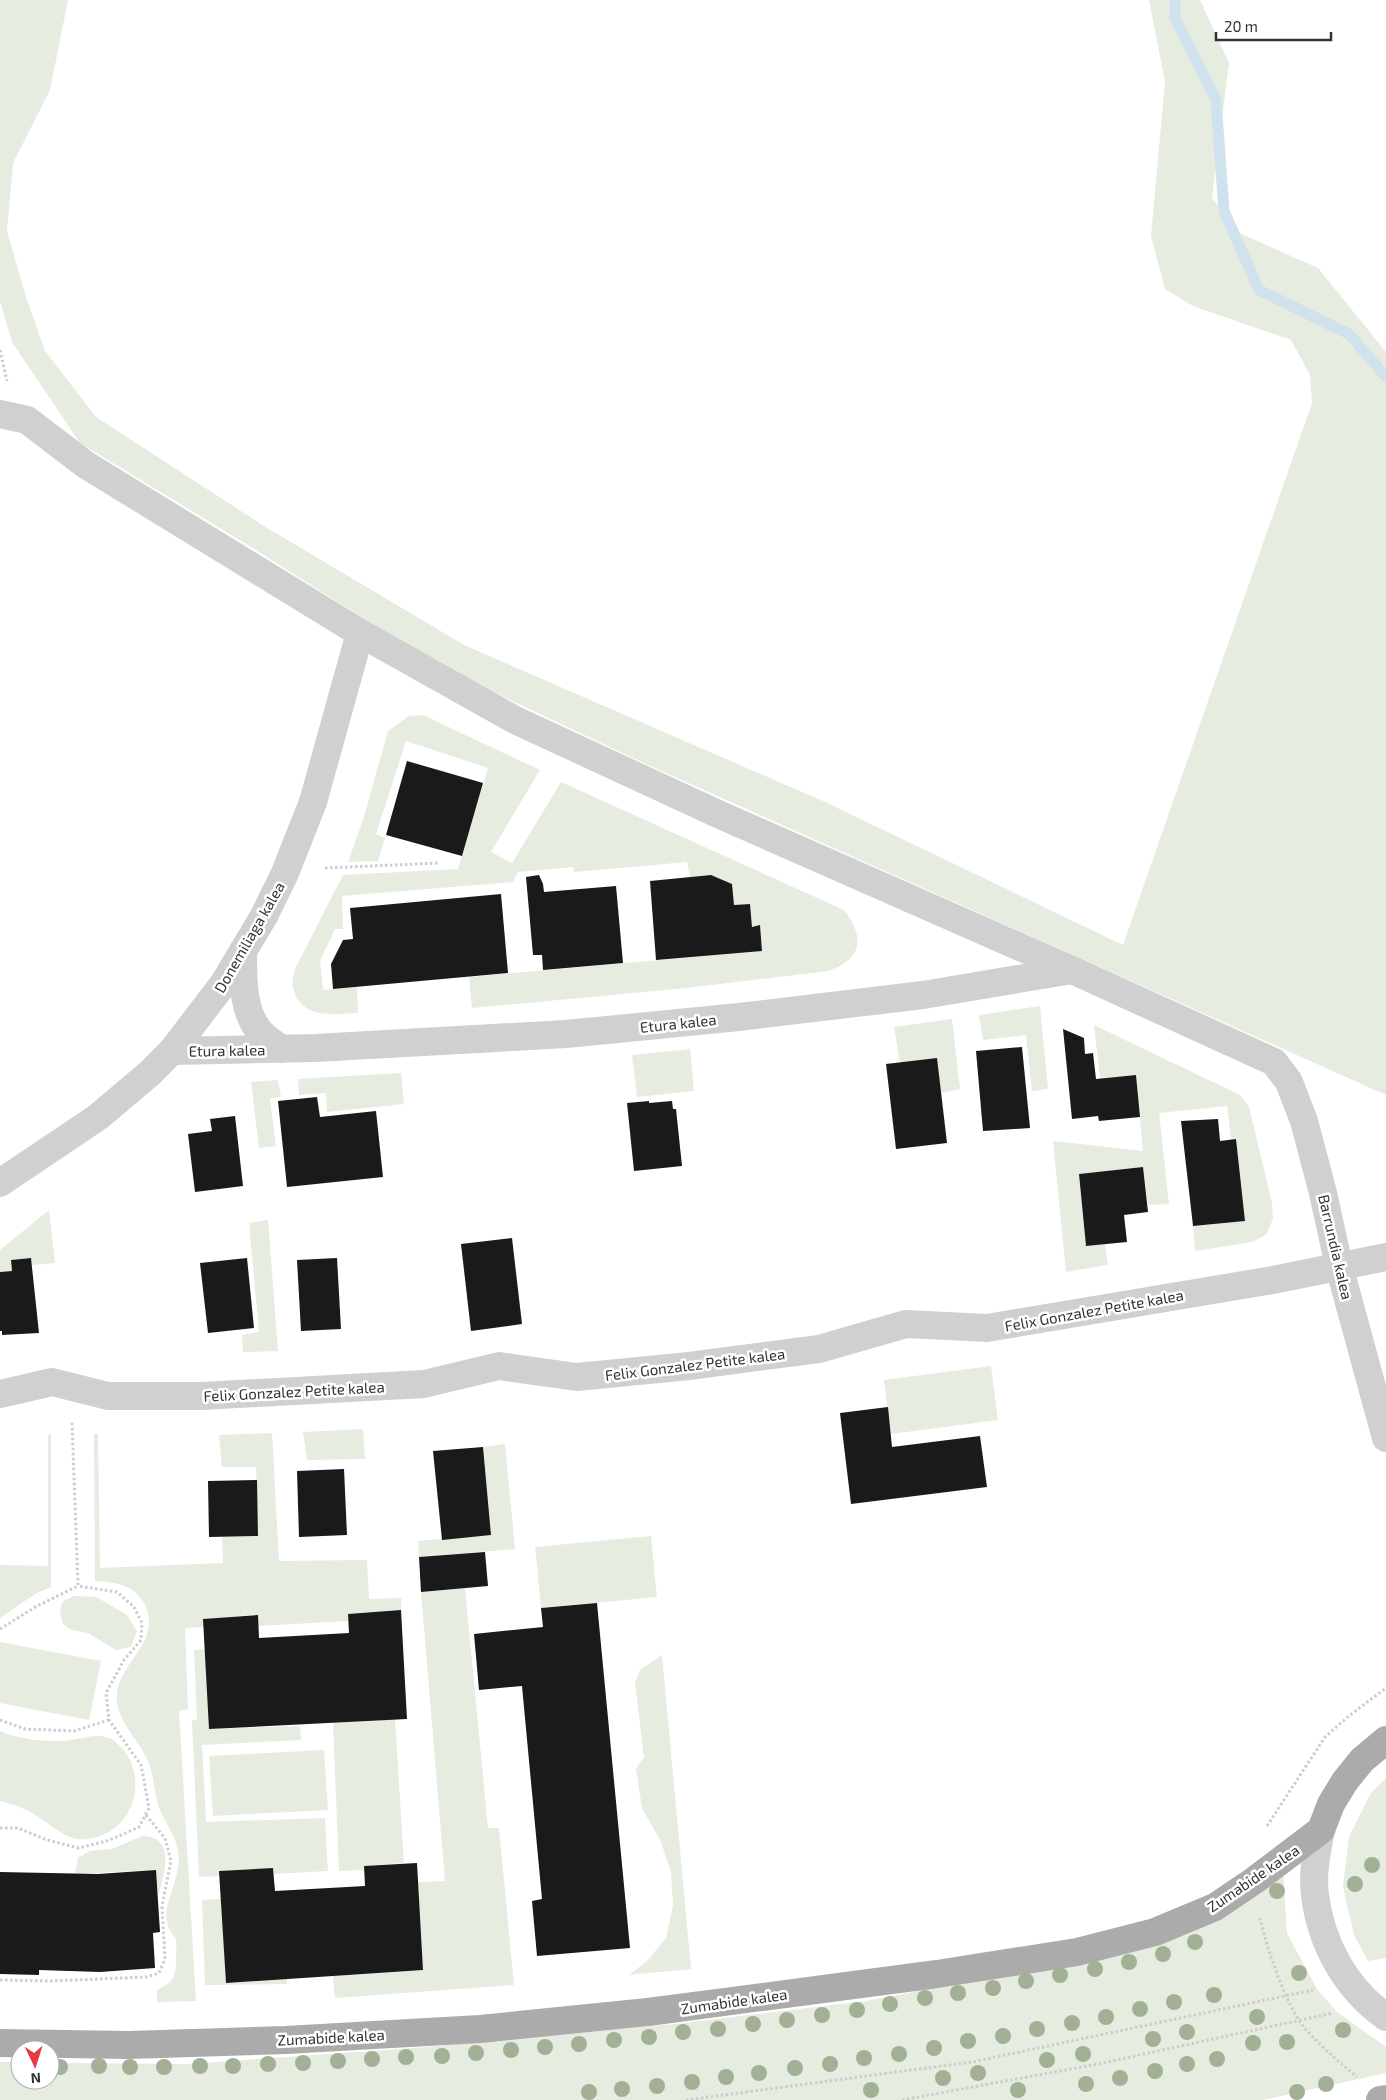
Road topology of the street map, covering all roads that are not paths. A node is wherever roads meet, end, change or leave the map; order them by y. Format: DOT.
graph roads {
  1 [pos="0,414"];
  2 [pos="360,633"];
  3 [pos="243,951"];
  4 [pos="1072,970"];
  5 [pos="281,1049"];
  6 [pos="172,1051"];
  7 [pos="0,1183"];
  8 [pos="1386,1257"];
  9 [pos="1339,1266"];
  10 [pos="0,1394"];
  11 [pos="1386,1438"];
  12 [pos="1386,1740"];
  13 [pos="1321,1830"];
  14 [pos="1380,2013"];
  15 [pos="0,2043"];
  16 [pos="1386,2099"];
  17 [pos="1380,2100"];
  1 -- 2 [label="street"];
  2 -- 3 [label="street, Donemiliaga kalea"];
  2 -- 4 [label="street"];
  3 -- 5 [label="street, Etura kalea"];
  3 -- 6 [label="street, Donemiliaga kalea"];
  4 -- 5 [label="street, Etura kalea"];
  4 -- 9 [label="street, Barrundia kalea"];
  5 -- 6 [label="street, Etura kalea"];
  6 -- 7 [label="street, Donemiliaga kalea"];
  8 -- 9 [label="street, Felix Gonzalez Petite kalea"];
  9 -- 10 [label="street, Felix Gonzalez Petite kalea"];
  9 -- 11 [label="street, Barrundia kalea"];
  12 -- 13 [label="main road"];
  13 -- 14 [label="street"];
  13 -- 15 [label="main road, Zumabide kalea"];
  16 -- 17 [label="main road"];
}
